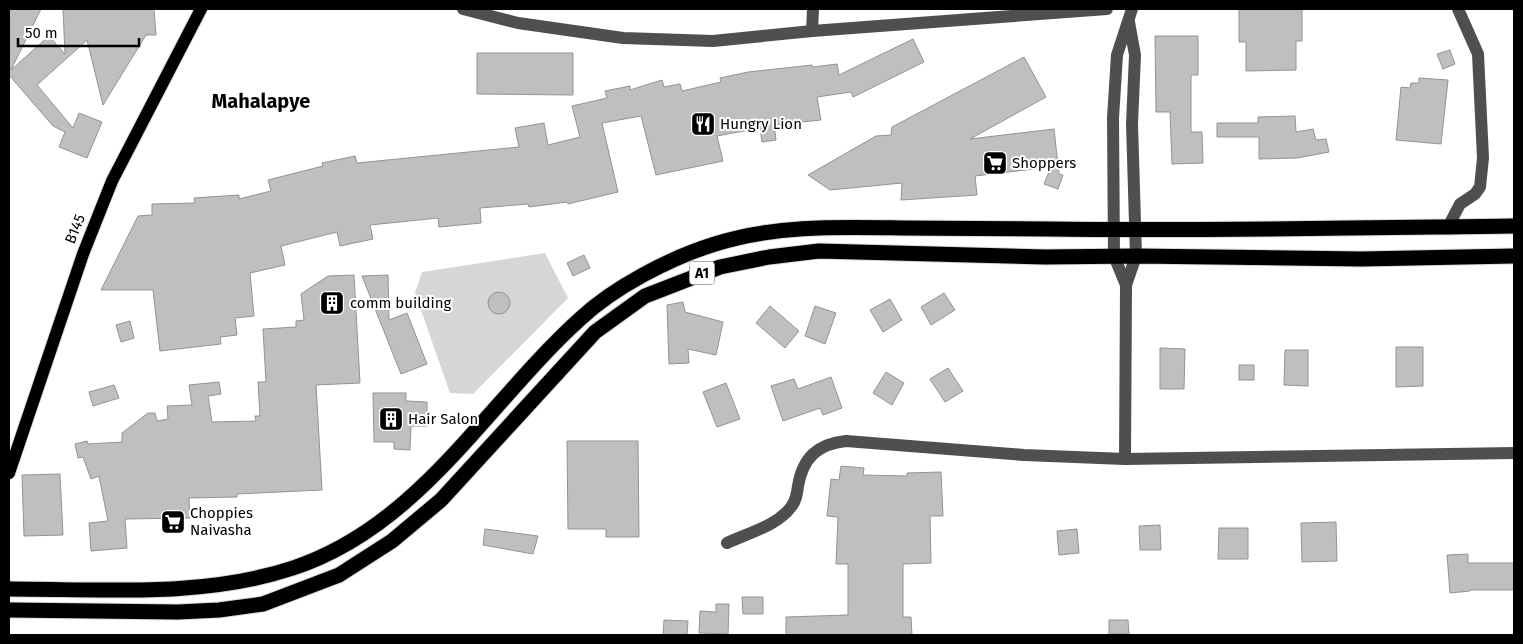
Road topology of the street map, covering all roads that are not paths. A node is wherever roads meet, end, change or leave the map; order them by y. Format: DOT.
graph roads {
  1 [pos="463,9"];
  2 [pos="813,9"];
  3 [pos="1107,9"];
  4 [pos="1132,9"];
  5 [pos="1458,9"];
  6 [pos="199,10"];
  7 [pos="988,14"];
  8 [pos="1129,22"];
  9 [pos="812,31"];
  10 [pos="1514,226"];
  11 [pos="1448,227"];
  12 [pos="1112,230"];
  13 [pos="1135,230"];
  14 [pos="1114,256"];
  15 [pos="1136,256"];
  16 [pos="1514,256"];
  17 [pos="1126,285"];
  18 [pos="1514,453"];
  19 [pos="1125,459"];
  20 [pos="9,473"];
  21 [pos="727,542"];
  22 [pos="9,589"];
  23 [pos="9,610"];
  1 -- 9 [label="street"];
  2 -- 9 [label="street"];
  3 -- 7 [label="street"];
  4 -- 8 [label="street"];
  5 -- 11 [label="street"];
  6 -- 20 [label="main road, B145 / B145"];
  7 -- 9 [label="street"];
  8 -- 12 [label="street"];
  8 -- 13 [label="street"];
  10 -- 11 [label="highway, A1"];
  11 -- 13 [label="highway, A1"];
  12 -- 13 [label="highway, A1"];
  12 -- 14 [label="street"];
  12 -- 22 [label="highway, A1"];
  13 -- 15 [label="street"];
  14 -- 15 [label="highway, A1"];
  14 -- 17 [label="street"];
  14 -- 23 [label="highway, A1"];
  15 -- 16 [label="highway, A1"];
  15 -- 17 [label="street"];
  17 -- 19 [label="street"];
  18 -- 19 [label="street"];
  19 -- 21 [label="street"];
}
